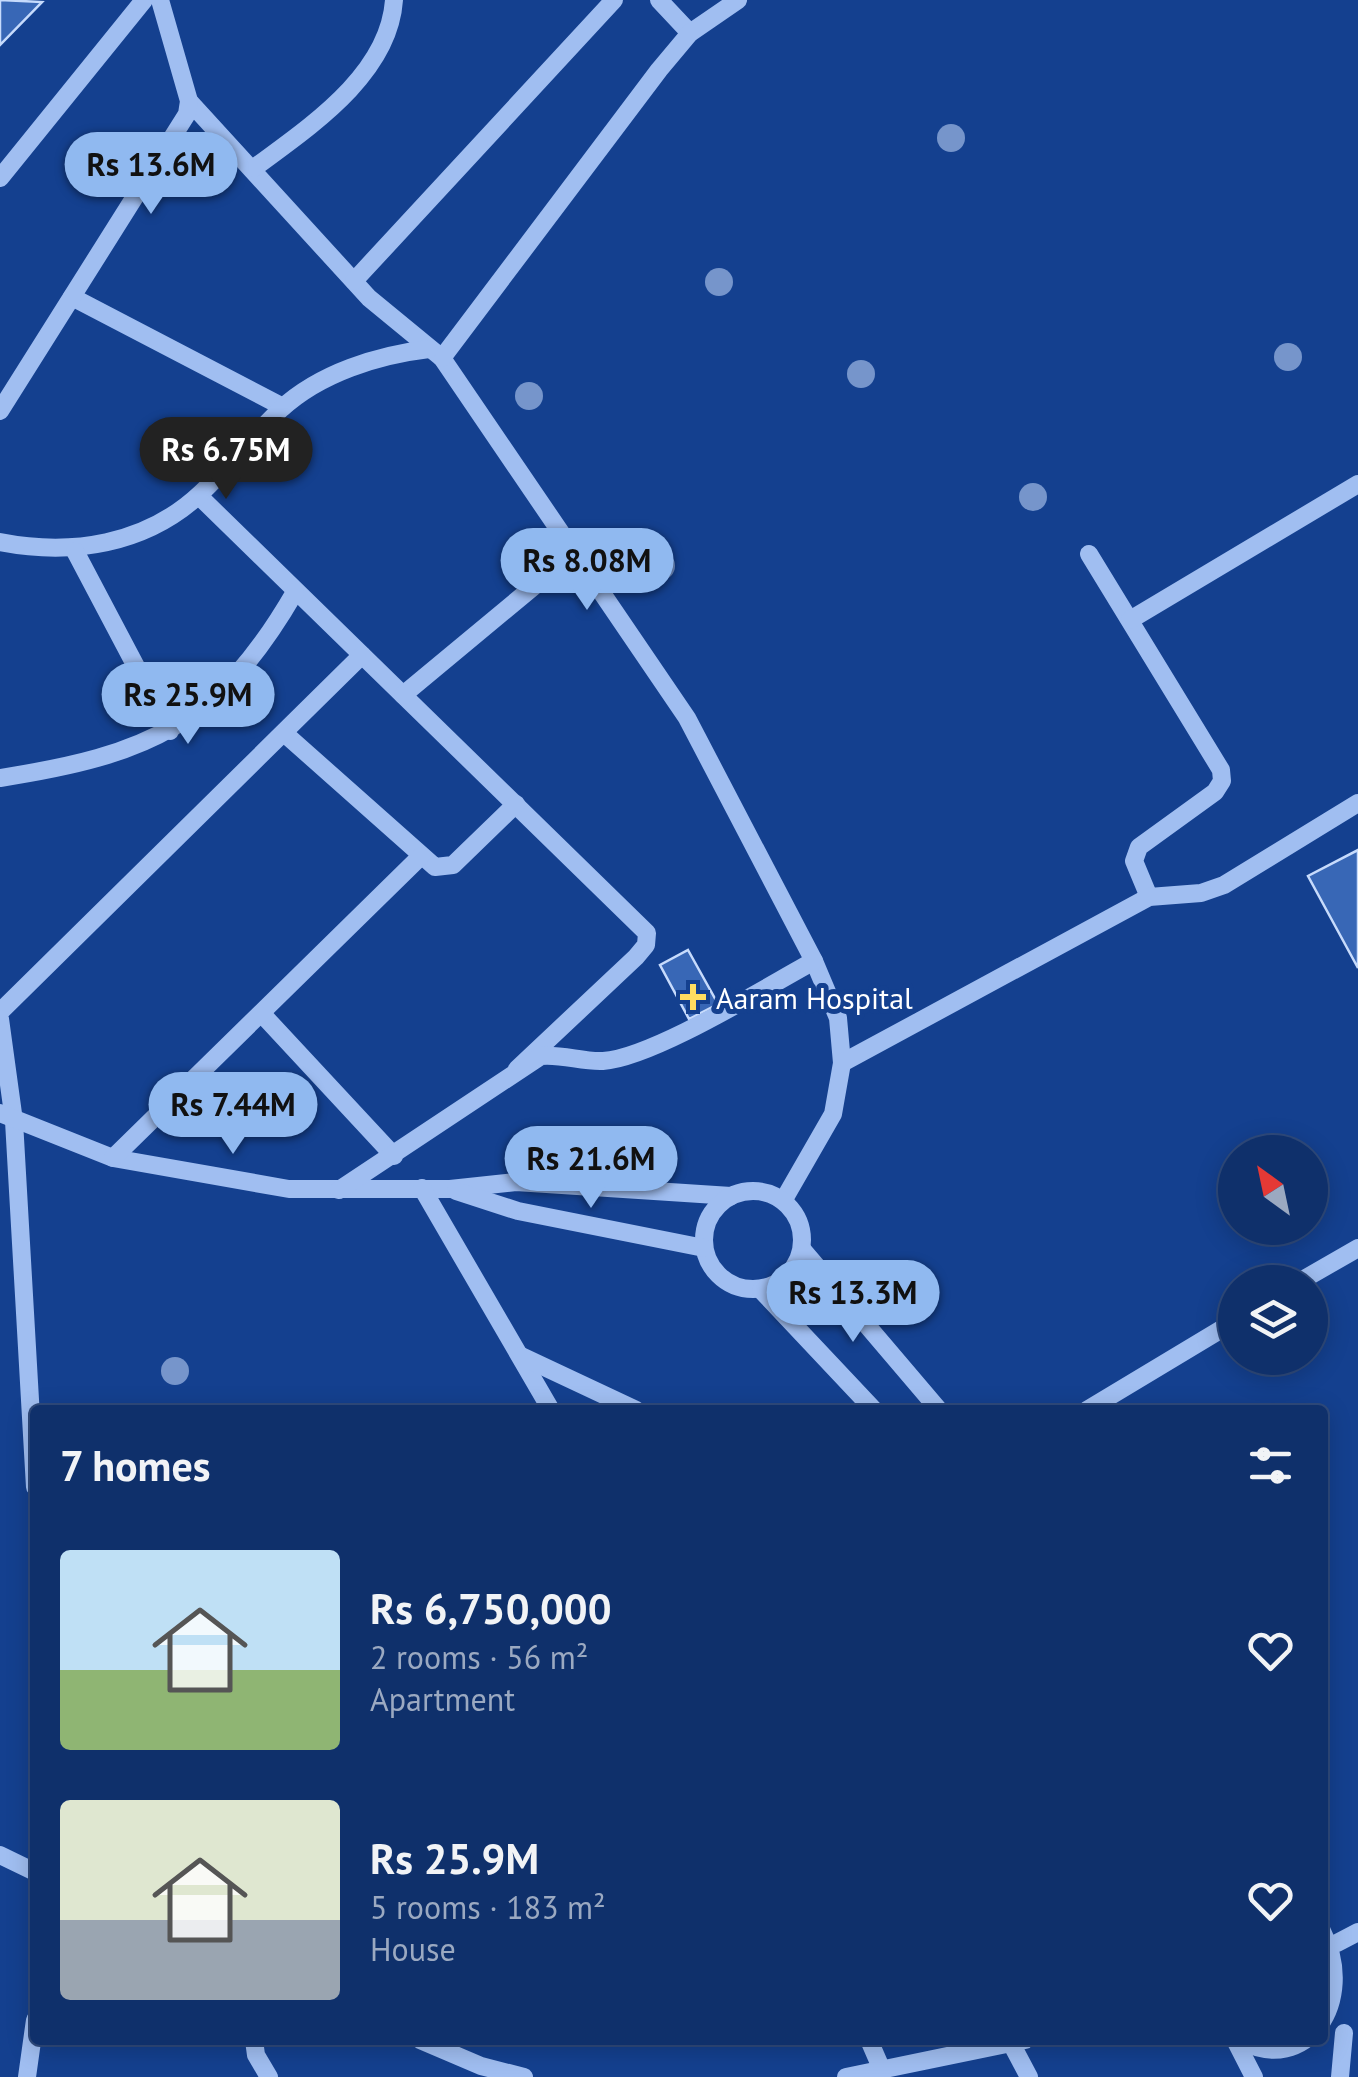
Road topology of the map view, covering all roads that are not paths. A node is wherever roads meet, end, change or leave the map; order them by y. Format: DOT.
graph roads {
  1 [pos="144,0"];
  2 [pos="160,0"];
  3 [pos="394,0"];
  4 [pos="614,0"];
  5 [pos="659,0"];
  6 [pos="738,0"];
  7 [pos="690,33"];
  8 [pos="189,101"];
  9 [pos="254,168"];
  10 [pos="0,178"];
  11 [pos="354,281"];
  12 [pos="72,297"];
  13 [pos="436,354"];
  14 [pos="283,407"];
  15 [pos="0,411"];
  16 [pos="1358,484"];
  17 [pos="198,496"];
  18 [pos="0,542"];
  19 [pos="75,551"];
  20 [pos="574,552"];
  21 [pos="1089,554"];
  22 [pos="294,592"];
  23 [pos="1130,620"];
  24 [pos="362,655"];
  25 [pos="403,695"];
  26 [pos="170,731"];
  27 [pos="284,733"];
  28 [pos="0,778"];
  29 [pos="1358,803"];
  30 [pos="516,804"];
  31 [pos="421,856"];
  32 [pos="1149,897"];
  33 [pos="814,961"];
  34 [pos="0,1015"];
  35 [pos="263,1015"];
  36 [pos="842,1063"];
  37 [pos="517,1070"];
  38 [pos="7,1117"];
  39 [pos="394,1156"];
  40 [pos="113,1158"];
  41 [pos="422,1188"];
  42 [pos="450,1189"];
  43 [pos="339,1190"];
  44 [pos="731,1196"];
  45 [pos="783,1201"];
  46 [pos="20,1216"];
  47 [pos="0,1224"];
  48 [pos="704,1248"];
  49 [pos="1358,1248"];
  50 [pos="802,1249"];
  51 [pos="1328,1265"];
  52 [pos="761,1290"];
  53 [pos="1218,1331"];
  54 [pos="521,1356"];
  55 [pos="30,1405"];
  56 [pos="548,1405"];
  57 [pos="625,1405"];
  58 [pos="869,1405"];
  59 [pos="936,1405"];
  60 [pos="1095,1405"];
  61 [pos="0,1855"];
  62 [pos="30,1870"];
  63 [pos="1358,1932"];
  64 [pos="1330,1937"];
  65 [pos="1353,1966"];
  66 [pos="1355,2012"];
  67 [pos="1344,2033"];
  68 [pos="31,2045"];
  69 [pos="255,2045"];
  70 [pos="432,2045"];
  71 [pos="870,2045"];
  72 [pos="999,2045"];
  73 [pos="1019,2045"];
  74 [pos="1240,2045"];
  75 [pos="1248,2045"];
  76 [pos="882,2070"];
  77 [pos="27,2077"];
  78 [pos="269,2077"];
  79 [pos="524,2077"];
  80 [pos="846,2077"];
  81 [pos="1029,2077"];
  82 [pos="1254,2077"];
  83 [pos="1340,2077"];
  1 -- 10 [label="street"];
  2 -- 8 [label="street"];
  3 -- 9 [label="street"];
  4 -- 11 [label="street"];
  5 -- 7 [label="street"];
  6 -- 7 [label="street"];
  7 -- 13 [label="street"];
  8 -- 9 [label="street"];
  8 -- 12 [label="street"];
  9 -- 11 [label="street"];
  11 -- 13 [label="street"];
  12 -- 14 [label="street"];
  12 -- 15 [label="street"];
  13 -- 14 [label="street"];
  13 -- 20 [label="street"];
  14 -- 17 [label="street"];
  16 -- 23 [label="street"];
  17 -- 19 [label="street"];
  17 -- 22 [label="street"];
  18 -- 19 [label="street"];
  19 -- 26 [label="street"];
  20 -- 25 [label="street"];
  20 -- 33 [label="street"];
  21 -- 23 [label="street"];
  22 -- 24 [label="street"];
  22 -- 26 [label="street"];
  23 -- 32 [label="street"];
  24 -- 25 [label="street"];
  24 -- 27 [label="street"];
  25 -- 30 [label="street"];
  26 -- 28 [label="street"];
  27 -- 31 [label="street"];
  27 -- 34 [label="street"];
  29 -- 32 [label="street"];
  30 -- 31 [label="street"];
  30 -- 37 [label="street"];
  31 -- 35 [label="street"];
  32 -- 36 [label="street"];
  33 -- 36 [label="street"];
  33 -- 37 [label="street"];
  34 -- 38 [label="street"];
  35 -- 39 [label="street"];
  35 -- 40 [label="street"];
  36 -- 45 [label="street"];
  37 -- 39 [label="street"];
  38 -- 40 [label="street"];
  38 -- 46 [label="street"];
  39 -- 43 [label="street"];
  40 -- 43 [label="street"];
  41 -- 42 [label="street"];
  41 -- 43 [label="street"];
  41 -- 54 [label="street"];
  42 -- 44 [label="street"];
  42 -- 48 [label="street"];
  44 -- 45 [label="street"];
  44 -- 48 [label="street"];
  45 -- 50 [label="street"];
  46 -- 47 [label="street"];
  46 -- 55 [label="street"];
  48 -- 52 [label="street"];
  49 -- 51 [label="street"];
  50 -- 52 [label="street"];
  50 -- 59 [label="street"];
  52 -- 58 [label="street"];
  53 -- 60 [label="street"];
  54 -- 56 [label="street"];
  54 -- 57 [label="street"];
  61 -- 62 [label="street"];
  63 -- 64 [label="street"];
  64 -- 65 [label="street"];
  66 -- 67 [label="street"];
  67 -- 75 [label="street"];
  67 -- 83 [label="street"];
  68 -- 77 [label="street"];
  69 -- 78 [label="street"];
  70 -- 79 [label="street"];
  71 -- 76 [label="street"];
  72 -- 76 [label="street"];
  73 -- 81 [label="street"];
  74 -- 82 [label="street"];
  76 -- 80 [label="street"];
}
